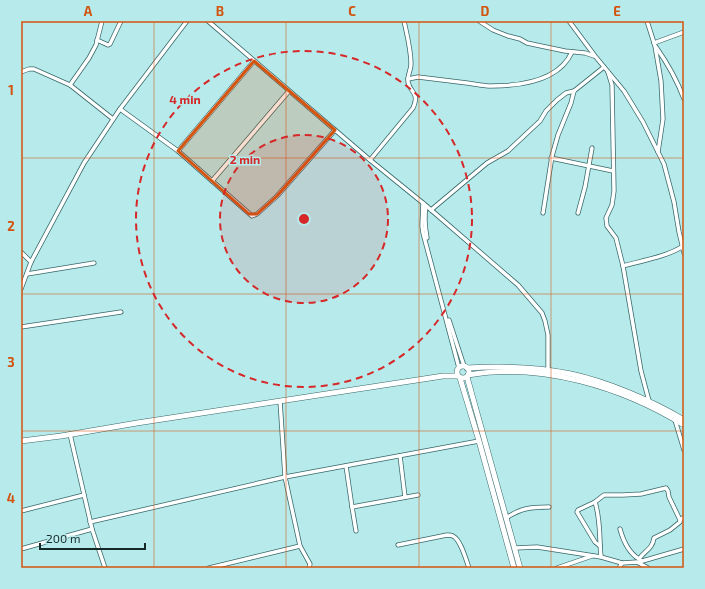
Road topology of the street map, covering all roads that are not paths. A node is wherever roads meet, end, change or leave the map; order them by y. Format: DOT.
graph roads {
  1 [pos="102,21"];
  2 [pos="121,21"];
  3 [pos="187,21"];
  4 [pos="208,21"];
  5 [pos="404,21"];
  6 [pos="479,21"];
  7 [pos="569,21"];
  8 [pos="647,21"];
  9 [pos="684,32"];
  10 [pos="97,40"];
  11 [pos="655,44"];
  12 [pos="572,52"];
  13 [pos="595,56"];
  14 [pos="254,60"];
  15 [pos="604,67"];
  16 [pos="21,72"];
  17 [pos="608,72"];
  18 [pos="408,79"];
  19 [pos="70,85"];
  20 [pos="574,90"];
  21 [pos="289,91"];
  22 [pos="684,99"];
  23 [pos="120,109"];
  24 [pos="114,119"];
  25 [pos="335,130"];
  26 [pos="592,148"];
  27 [pos="178,150"];
  28 [pos="658,152"];
  29 [pos="551,158"];
  30 [pos="370,160"];
  31 [pos="589,166"];
  32 [pos="613,171"];
  33 [pos="212,181"];
  34 [pos="423,203"];
  35 [pos="426,206"];
  36 [pos="430,210"];
  37 [pos="543,214"];
  38 [pos="578,214"];
  39 [pos="683,246"];
  40 [pos="21,252"];
  41 [pos="684,254"];
  42 [pos="31,262"];
  43 [pos="94,262"];
  44 [pos="623,266"];
  45 [pos="27,274"];
  46 [pos="21,289"];
  47 [pos="121,312"];
  48 [pos="21,327"];
  49 [pos="462,368"];
  50 [pos="548,371"];
  51 [pos="443,376"];
  52 [pos="468,376"];
  53 [pos="459,377"];
  54 [pos="280,401"];
  55 [pos="649,401"];
  56 [pos="675,420"];
  57 [pos="684,420"];
  58 [pos="684,425"];
  59 [pos="70,434"];
  60 [pos="21,441"];
  61 [pos="479,441"];
  62 [pos="684,450"];
  63 [pos="400,456"];
  64 [pos="346,466"];
  65 [pos="285,477"];
  66 [pos="84,495"];
  67 [pos="418,495"];
  68 [pos="405,497"];
  69 [pos="595,502"];
  70 [pos="352,507"];
  71 [pos="549,507"];
  72 [pos="21,511"];
  73 [pos="684,517"];
  74 [pos="506,518"];
  75 [pos="680,520"];
  76 [pos="90,522"];
  77 [pos="92,529"];
  78 [pos="620,529"];
  79 [pos="356,531"];
  80 [pos="398,545"];
  81 [pos="300,546"];
  82 [pos="600,546"];
  83 [pos="515,548"];
  84 [pos="21,549"];
  85 [pos="684,549"];
  86 [pos="593,556"];
  87 [pos="601,557"];
  88 [pos="639,561"];
  89 [pos="622,563"];
  90 [pos="105,568"];
  91 [pos="209,568"];
  92 [pos="309,568"];
  93 [pos="469,568"];
  94 [pos="514,568"];
  95 [pos="520,568"];
  96 [pos="557,568"];
  97 [pos="619,568"];
  98 [pos="648,568"];
  1 -- 10 [label="street"];
  2 -- 10 [label="street"];
  3 -- 23 [label="street"];
  4 -- 14 [label="street"];
  5 -- 18 [label="street"];
  6 -- 12 [label="street"];
  7 -- 13 [label="street"];
  8 -- 11 [label="street"];
  9 -- 11 [label="street"];
  10 -- 19 [label="street"];
  11 -- 22 [label="street"];
  11 -- 28 [label="street"];
  12 -- 13 [label="street"];
  12 -- 18 [label="street"];
  13 -- 15 [label="street"];
  14 -- 21 [label="street"];
  14 -- 27 [label="street"];
  15 -- 17 [label="street"];
  15 -- 20 [label="street"];
  16 -- 19 [label="street"];
  17 -- 28 [label="street"];
  17 -- 32 [label="street"];
  18 -- 30 [label="street"];
  19 -- 24 [label="street"];
  20 -- 29 [label="street"];
  20 -- 36 [label="street"];
  21 -- 25 [label="street"];
  21 -- 33 [label="street"];
  23 -- 24 [label="street"];
  23 -- 27 [label="street"];
  24 -- 42 [label="street"];
  25 -- 30 [label="street"];
  25 -- 33 [label="street"];
  26 -- 31 [label="street"];
  27 -- 33 [label="street"];
  28 -- 39 [label="street"];
  29 -- 31 [label="street"];
  29 -- 37 [label="street"];
  30 -- 34 [label="street"];
  31 -- 32 [label="street"];
  31 -- 38 [label="street"];
  32 -- 44 [label="street"];
  34 -- 35 [label="street"];
  34 -- 49 [label="street"];
  35 -- 36 [label="street"];
  35 -- 49 [label="street"];
  36 -- 50 [label="street"];
  39 -- 41 [label="street"];
  39 -- 44 [label="street"];
  40 -- 42 [label="street"];
  42 -- 45 [label="street"];
  43 -- 45 [label="street"];
  44 -- 55 [label="street"];
  45 -- 46 [label="street"];
  47 -- 48 [label="street"];
  49 -- 50 [label="street"];
  49 -- 51 [label="street"];
  49 -- 52 [label="street"];
  49 -- 53 [label="street"];
  50 -- 55 [label="street"];
  51 -- 53 [label="street"];
  51 -- 54 [label="street"];
  52 -- 53 [label="street"];
  52 -- 56 [label="street"];
  52 -- 74 [label="street"];
  53 -- 61 [label="street"];
  54 -- 59 [label="street"];
  54 -- 65 [label="street"];
  55 -- 57 [label="street"];
  56 -- 58 [label="street"];
  56 -- 62 [label="street"];
  59 -- 60 [label="street"];
  59 -- 66 [label="street"];
  61 -- 63 [label="street"];
  61 -- 94 [label="street"];
  63 -- 64 [label="street"];
  63 -- 68 [label="street"];
  64 -- 65 [label="street"];
  64 -- 70 [label="street"];
  65 -- 76 [label="street"];
  65 -- 81 [label="street"];
  66 -- 72 [label="street"];
  66 -- 76 [label="street"];
  67 -- 68 [label="street"];
  68 -- 70 [label="street"];
  69 -- 75 [label="street"];
  69 -- 82 [label="street"];
  69 -- 82 [label="street"];
  70 -- 79 [label="street"];
  71 -- 74 [label="street"];
  73 -- 75 [label="street"];
  74 -- 83 [label="street"];
  75 -- 88 [label="street"];
  76 -- 77 [label="street"];
  77 -- 84 [label="street"];
  77 -- 90 [label="street"];
  78 -- 88 [label="street"];
  80 -- 93 [label="street"];
  81 -- 91 [label="street"];
  81 -- 92 [label="street"];
  82 -- 87 [label="street"];
  83 -- 86 [label="street"];
  83 -- 95 [label="street"];
  85 -- 88 [label="street"];
  86 -- 87 [label="street"];
  86 -- 96 [label="street"];
  87 -- 89 [label="street"];
  88 -- 89 [label="street"];
  88 -- 98 [label="street"];
  89 -- 97 [label="street"];
}
